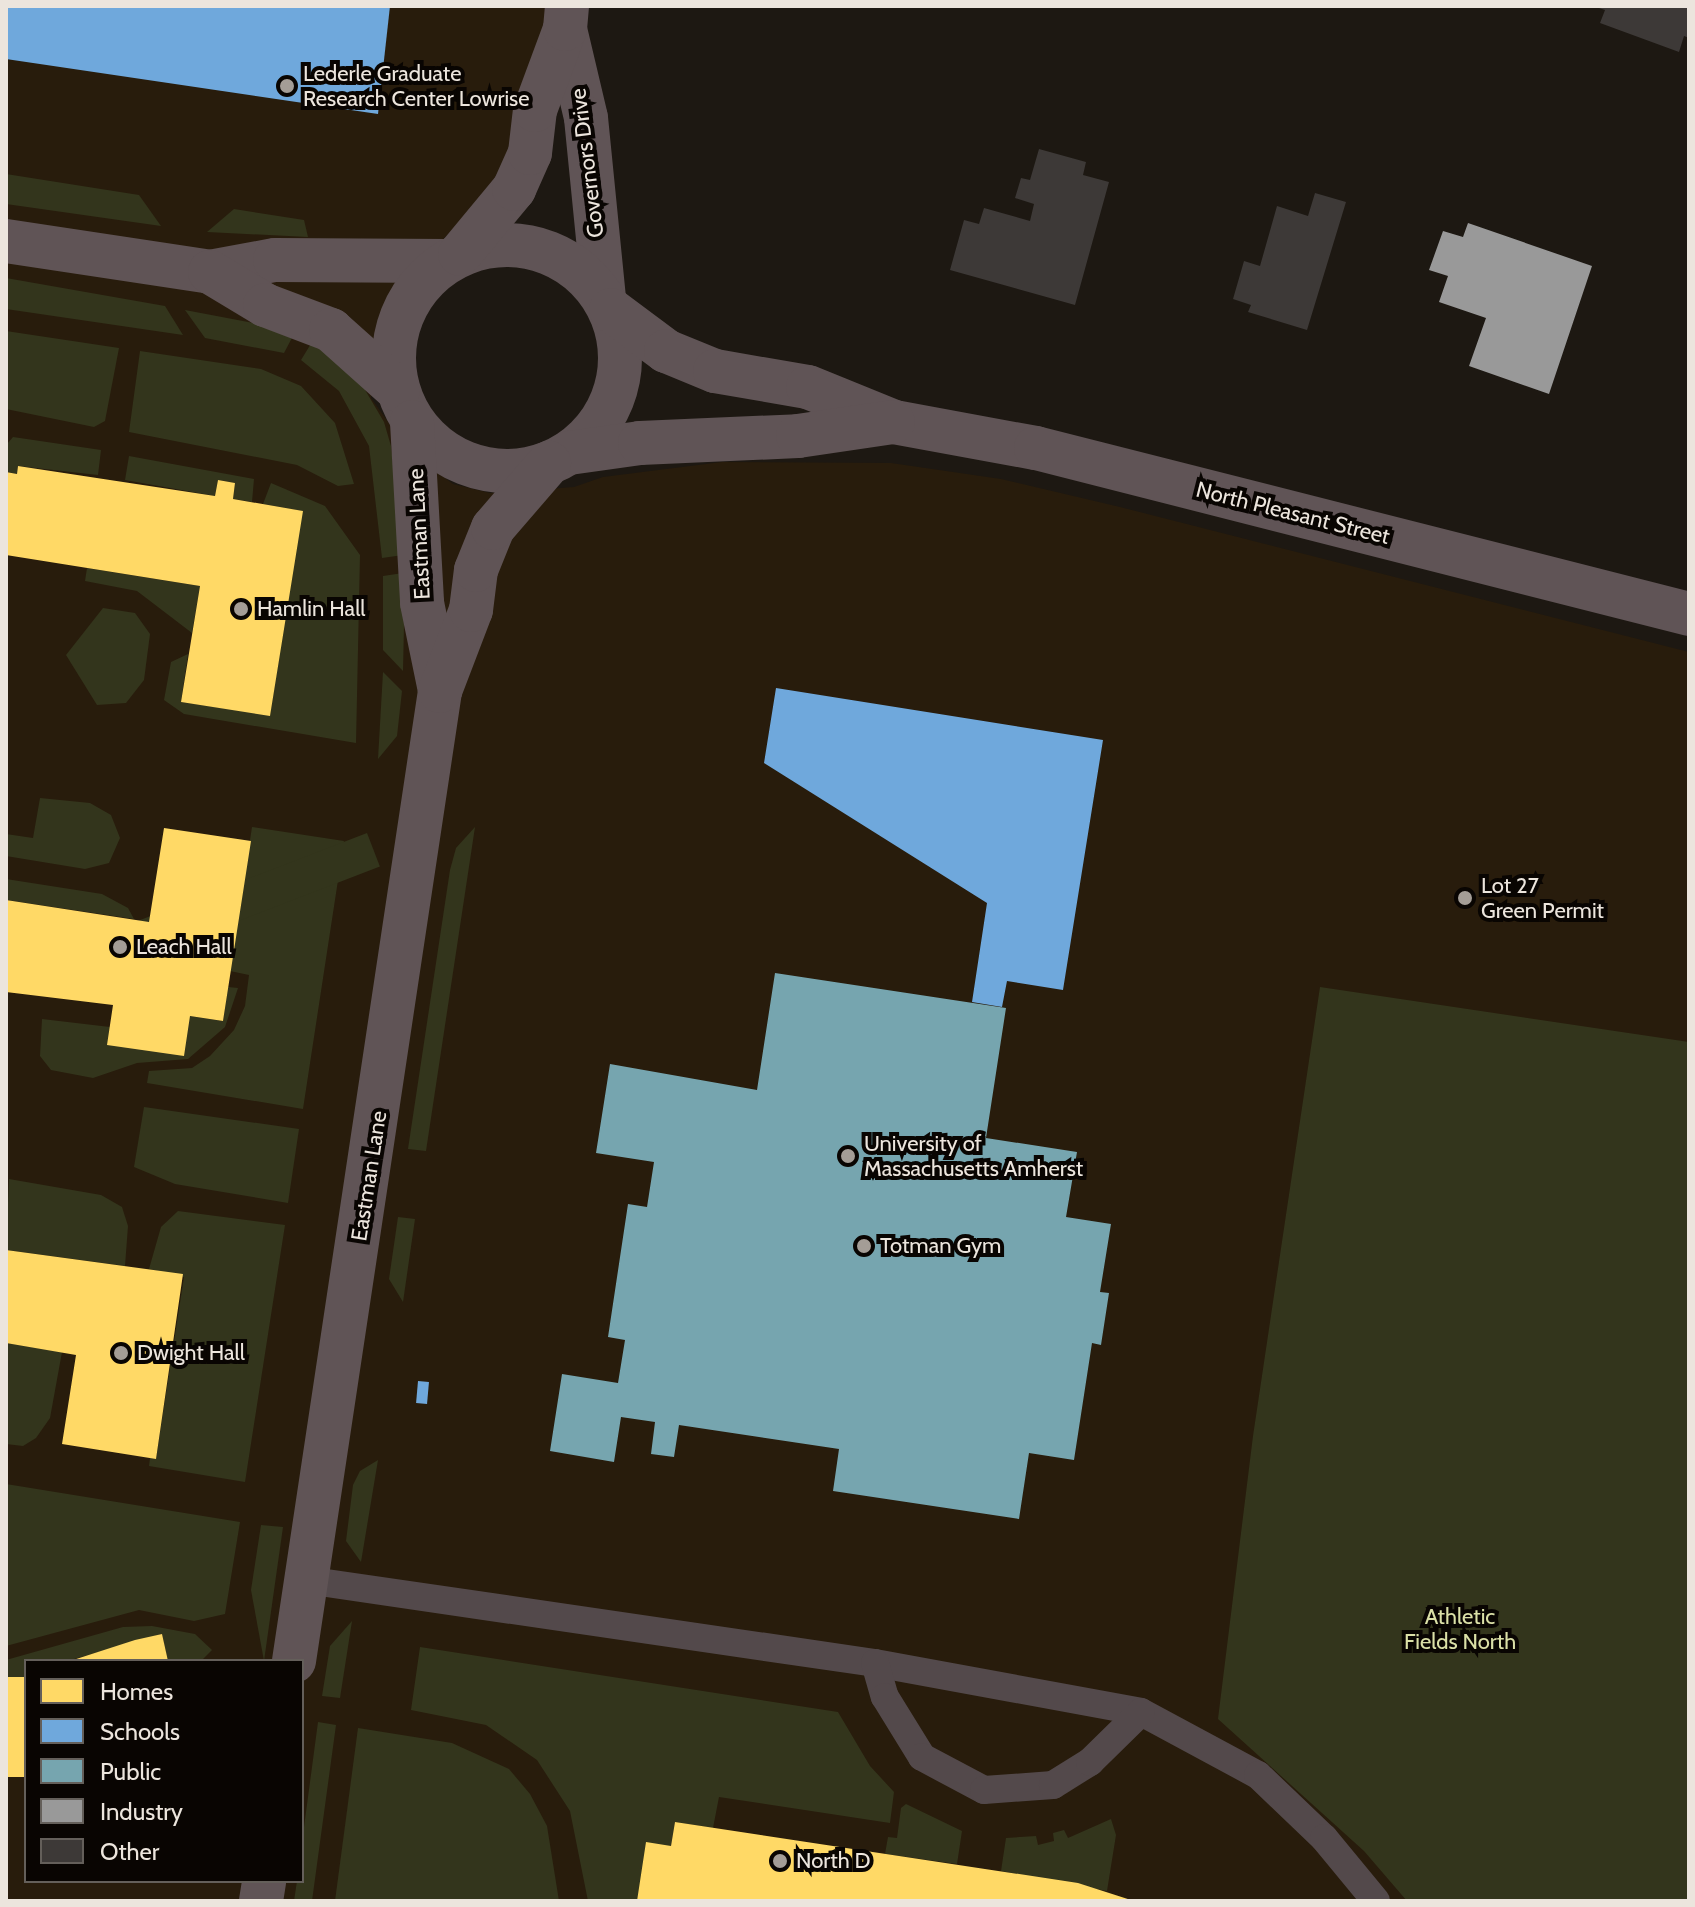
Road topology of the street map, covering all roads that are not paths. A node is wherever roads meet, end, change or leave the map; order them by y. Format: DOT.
graph roads {
  1 [pos="566,17"];
  2 [pos="6,241"];
  3 [pos="454,257"];
  4 [pos="210,272"];
  5 [pos="607,304"];
  6 [pos="405,406"];
  7 [pos="894,422"];
  8 [pos="559,458"];
  9 [pos="1689,614"];
  10 [pos="440,691"];
  11 [pos="306,1580"];
  12 [pos="294,1659"];
  13 [pos="875,1663"];
  14 [pos="1141,1712"];
  15 [pos="1376,1901"];
  1 -- 3 [label="main road, Governors Drive"];
  1 -- 5 [label="main road, Governors Drive"];
  2 -- 4 [label="main road"];
  3 -- 4 [label="main road"];
  3 -- 5 [label="main road"];
  3 -- 6 [label="main road"];
  4 -- 6 [label="main road"];
  5 -- 7 [label="main road, North Pleasant Street"];
  5 -- 8 [label="main road"];
  6 -- 8 [label="main road"];
  6 -- 10 [label="main road, Eastman Lane"];
  7 -- 8 [label="main road, North Pleasant Street"];
  7 -- 9 [label="main road, North Pleasant Street"];
  8 -- 10 [label="main road, Eastman Lane"];
  10 -- 11 [label="main road, Eastman Lane"];
  11 -- 12 [label="main road, Eastman Lane"];
  11 -- 13 [label="lane"];
  13 -- 14 [label="lane"];
  13 -- 14 [label="lane"];
  14 -- 15 [label="lane"];
}
